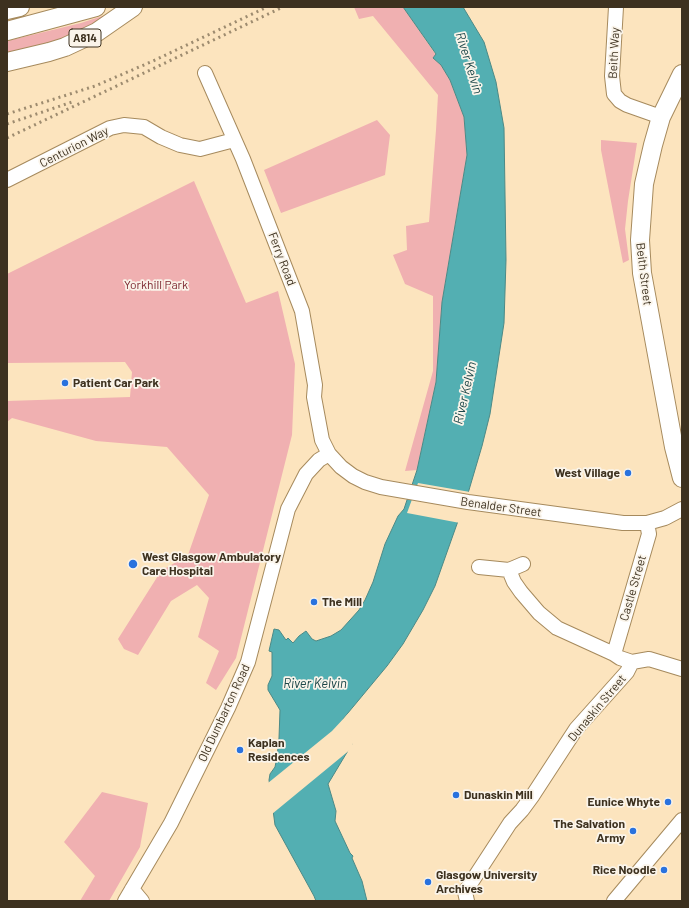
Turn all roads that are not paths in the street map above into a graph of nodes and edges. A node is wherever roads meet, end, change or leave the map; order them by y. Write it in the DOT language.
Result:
graph roads {
  1 [pos="20,7"];
  2 [pos="96,7"];
  3 [pos="133,7"];
  4 [pos="616,7"];
  5 [pos="7,10"];
  6 [pos="7,30"];
  7 [pos="7,62"];
  8 [pos="205,73"];
  9 [pos="682,74"];
  10 [pos="661,117"];
  11 [pos="234,140"];
  12 [pos="7,180"];
  13 [pos="329,454"];
  14 [pos="682,478"];
  15 [pos="682,509"];
  16 [pos="647,523"];
  17 [pos="523,564"];
  18 [pos="479,567"];
  19 [pos="509,570"];
  20 [pos="614,654"];
  21 [pos="632,662"];
  22 [pos="682,669"];
  23 [pos="682,820"];
  24 [pos="129,895"];
  25 [pos="466,896"];
  26 [pos="142,901"];
  27 [pos="614,901"];
  1 -- 5 [label="main road"];
  2 -- 6 [label="main road, A814"];
  3 -- 7 [label="main road, A814"];
  4 -- 10 [label="street, Beith Way"];
  8 -- 11 [label="street, Ferry Road"];
  9 -- 10 [label="main road, Beith Street"];
  10 -- 14 [label="main road, Beith Street"];
  11 -- 12 [label="street, Centurion Way"];
  11 -- 13 [label="street, Ferry Road"];
  13 -- 16 [label="street, Benalder Street"];
  13 -- 24 [label="street, Old Dumbarton Road"];
  15 -- 16 [label="street, Benalder Street"];
  16 -- 20 [label="street, Castle Street"];
  17 -- 19 [label="street"];
  18 -- 19 [label="street"];
  19 -- 20 [label="street"];
  20 -- 21 [label="street"];
  21 -- 22 [label="street"];
  21 -- 25 [label="street, Dunaskin Street"];
  23 -- 27 [label="street"];
  24 -- 26 [label="street"];
}
